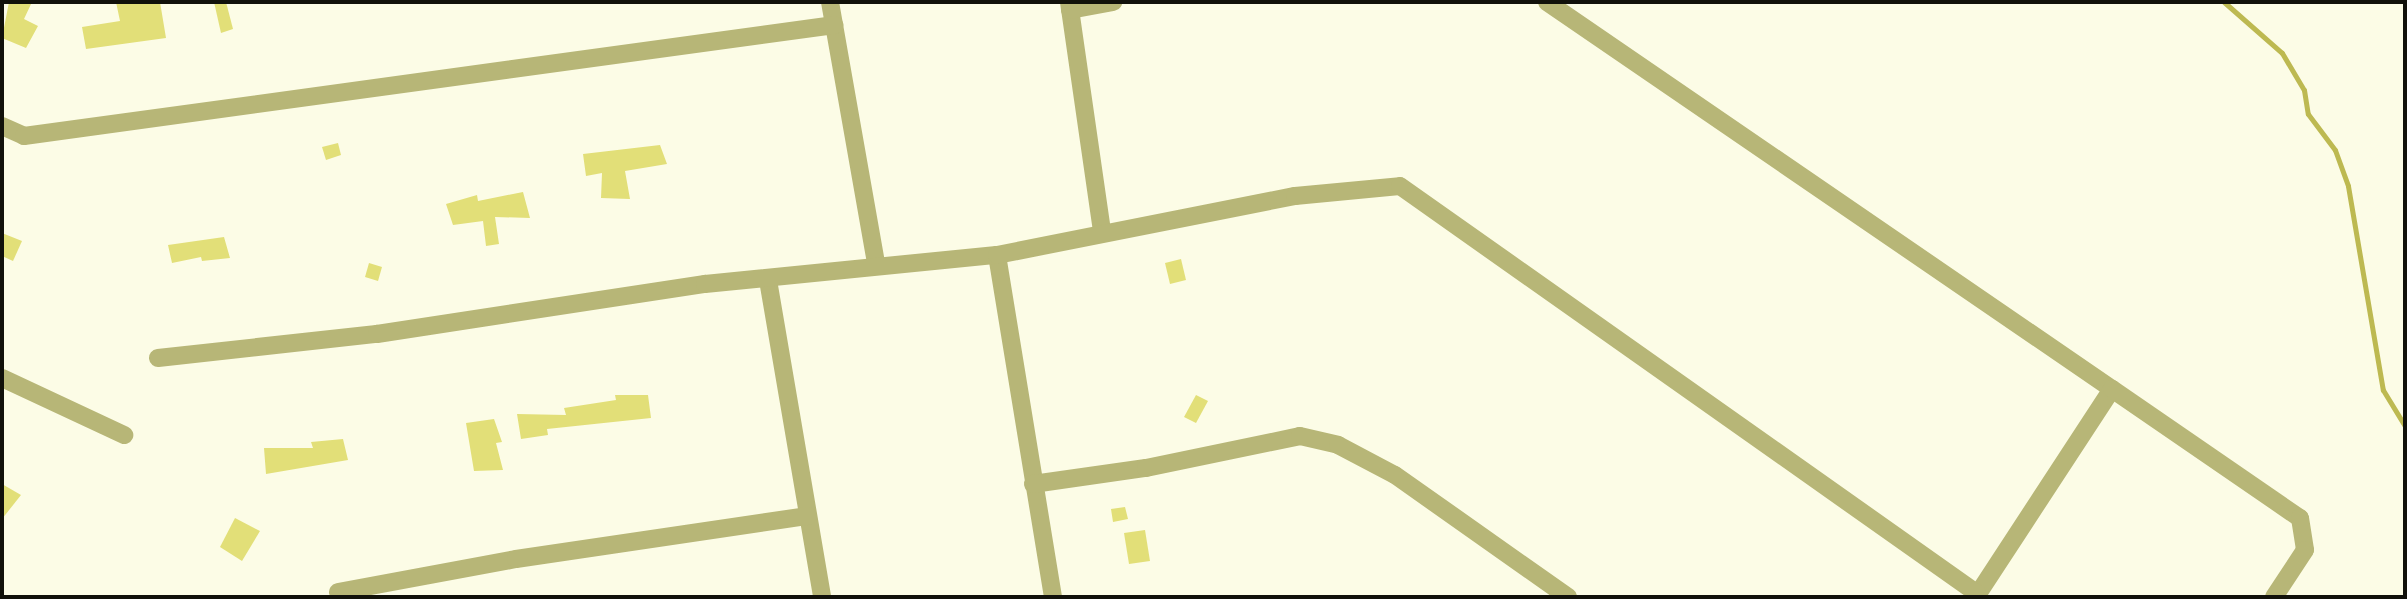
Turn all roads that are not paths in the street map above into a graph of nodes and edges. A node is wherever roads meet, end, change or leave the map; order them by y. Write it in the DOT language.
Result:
graph roads {
  1 [pos="830,2"];
  2 [pos="1113,2"];
  3 [pos="1547,2"];
  4 [pos="1070,6"];
  5 [pos="834,24"];
  6 [pos="2,126"];
  7 [pos="1102,232"];
  8 [pos="997,255"];
  9 [pos="876,263"];
  10 [pos="768,280"];
  11 [pos="158,358"];
  12 [pos="2,379"];
  13 [pos="2112,390"];
  14 [pos="124,435"];
  15 [pos="1033,484"];
  16 [pos="808,516"];
  17 [pos="338,592"];
  18 [pos="1977,596"];
  19 [pos="822,597"];
  20 [pos="1053,597"];
  21 [pos="1569,597"];
  22 [pos="2274,597"];
  1 -- 5 [label="street"];
  2 -- 4 [label="street"];
  3 -- 13 [label="street"];
  4 -- 7 [label="street"];
  5 -- 6 [label="street"];
  5 -- 9 [label="street"];
  7 -- 8 [label="street"];
  7 -- 18 [label="street"];
  8 -- 9 [label="street"];
  8 -- 15 [label="street"];
  9 -- 10 [label="street"];
  10 -- 11 [label="street"];
  10 -- 16 [label="street"];
  12 -- 14 [label="street"];
  13 -- 18 [label="street"];
  13 -- 22 [label="street"];
  15 -- 20 [label="street"];
  15 -- 21 [label="street"];
  16 -- 17 [label="street"];
  16 -- 19 [label="street"];
}
